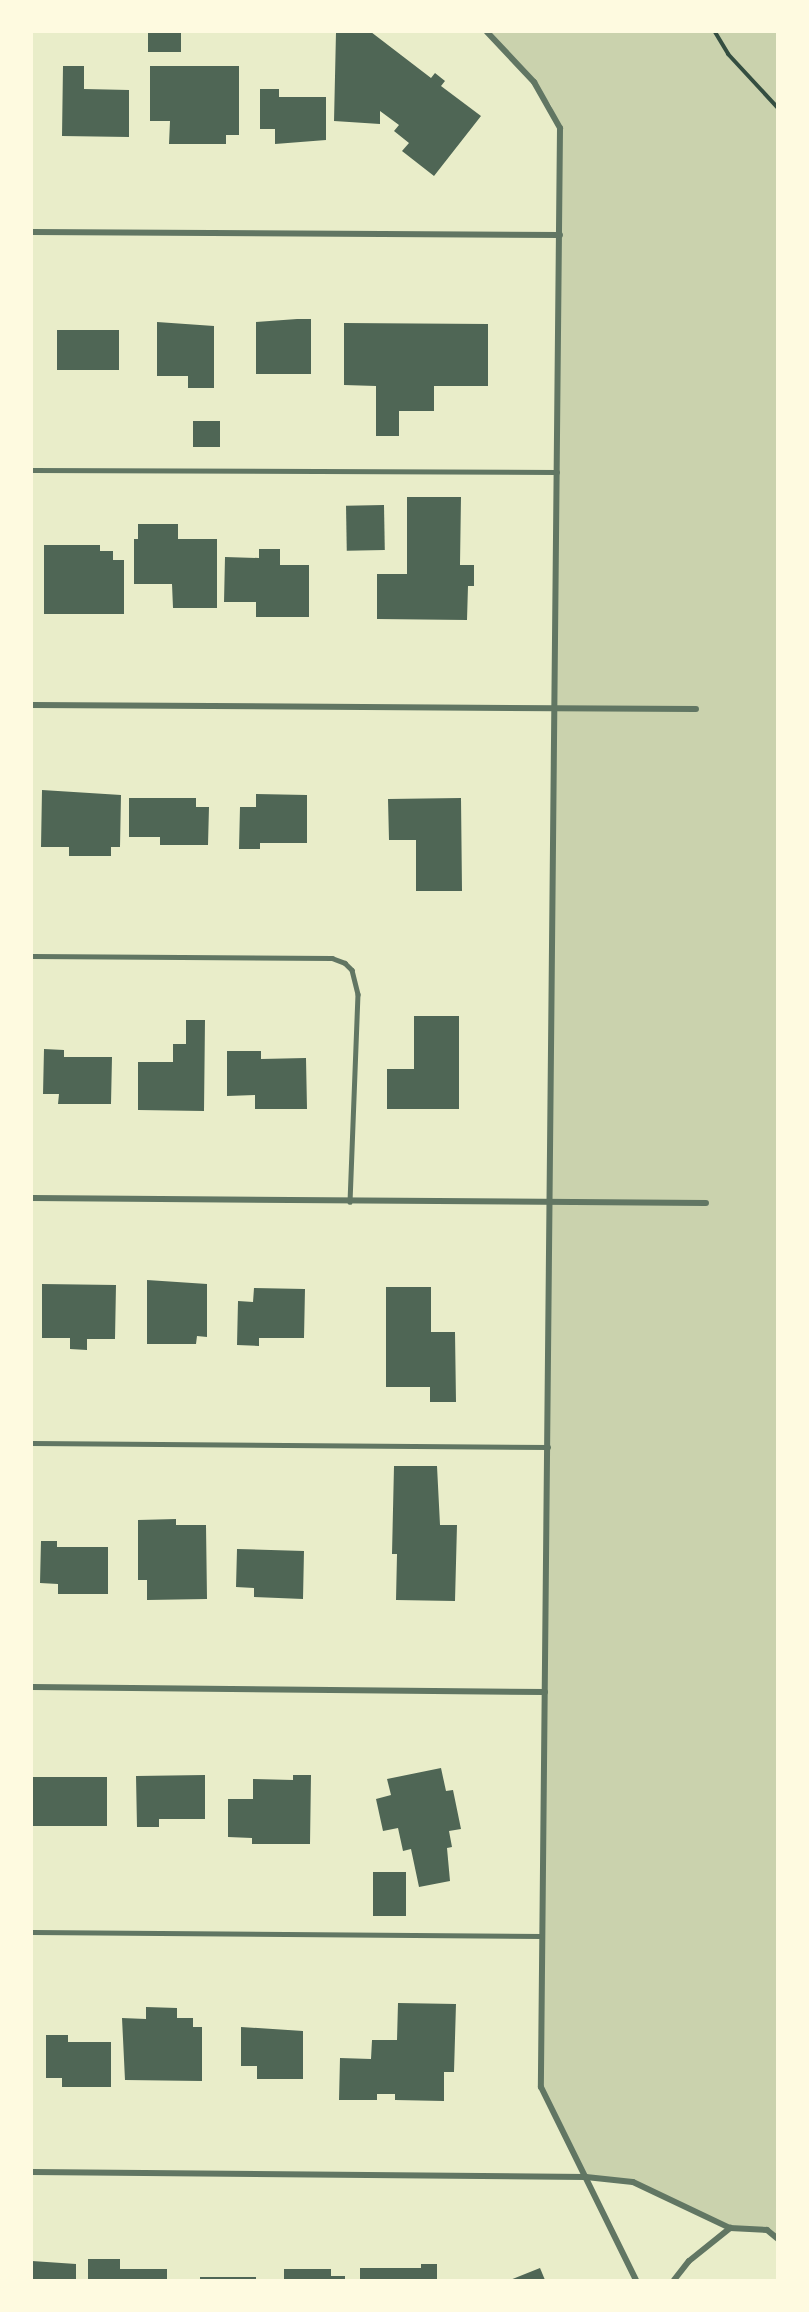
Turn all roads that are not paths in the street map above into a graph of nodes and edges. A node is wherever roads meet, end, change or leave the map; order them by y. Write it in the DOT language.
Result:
graph roads {
  1 [pos="487,32"];
  2 [pos="32,232"];
  3 [pos="560,235"];
  4 [pos="32,470"];
  5 [pos="557,472"];
  6 [pos="32,705"];
  7 [pos="696,709"];
  8 [pos="556,710"];
  9 [pos="32,956"];
  10 [pos="32,1198"];
  11 [pos="350,1202"];
  12 [pos="706,1203"];
  13 [pos="551,1204"];
  14 [pos="32,1443"];
  15 [pos="548,1447"];
  16 [pos="32,1687"];
  17 [pos="545,1692"];
  18 [pos="32,1932"];
  19 [pos="541,1936"];
  20 [pos="32,2172"];
  21 [pos="586,2177"];
  22 [pos="730,2228"];
  23 [pos="767,2230"];
  24 [pos="777,2230"];
  25 [pos="777,2239"];
  26 [pos="636,2280"];
  27 [pos="674,2280"];
  1 -- 3 [label="street"];
  2 -- 3 [label="street"];
  3 -- 5 [label="street"];
  4 -- 5 [label="lane"];
  5 -- 8 [label="street"];
  6 -- 8 [label="street"];
  7 -- 8 [label="street"];
  8 -- 13 [label="street"];
  9 -- 11 [label="lane"];
  10 -- 11 [label="street"];
  11 -- 13 [label="street"];
  12 -- 13 [label="street"];
  13 -- 15 [label="street"];
  14 -- 15 [label="lane"];
  15 -- 17 [label="street"];
  16 -- 17 [label="street"];
  17 -- 19 [label="street"];
  18 -- 19 [label="lane"];
  19 -- 21 [label="street"];
  20 -- 21 [label="street"];
  21 -- 22 [label="street"];
  21 -- 26 [label="street"];
  22 -- 23 [label="street"];
  22 -- 27 [label="street"];
  23 -- 24 [label="lane"];
  23 -- 25 [label="street"];
}
